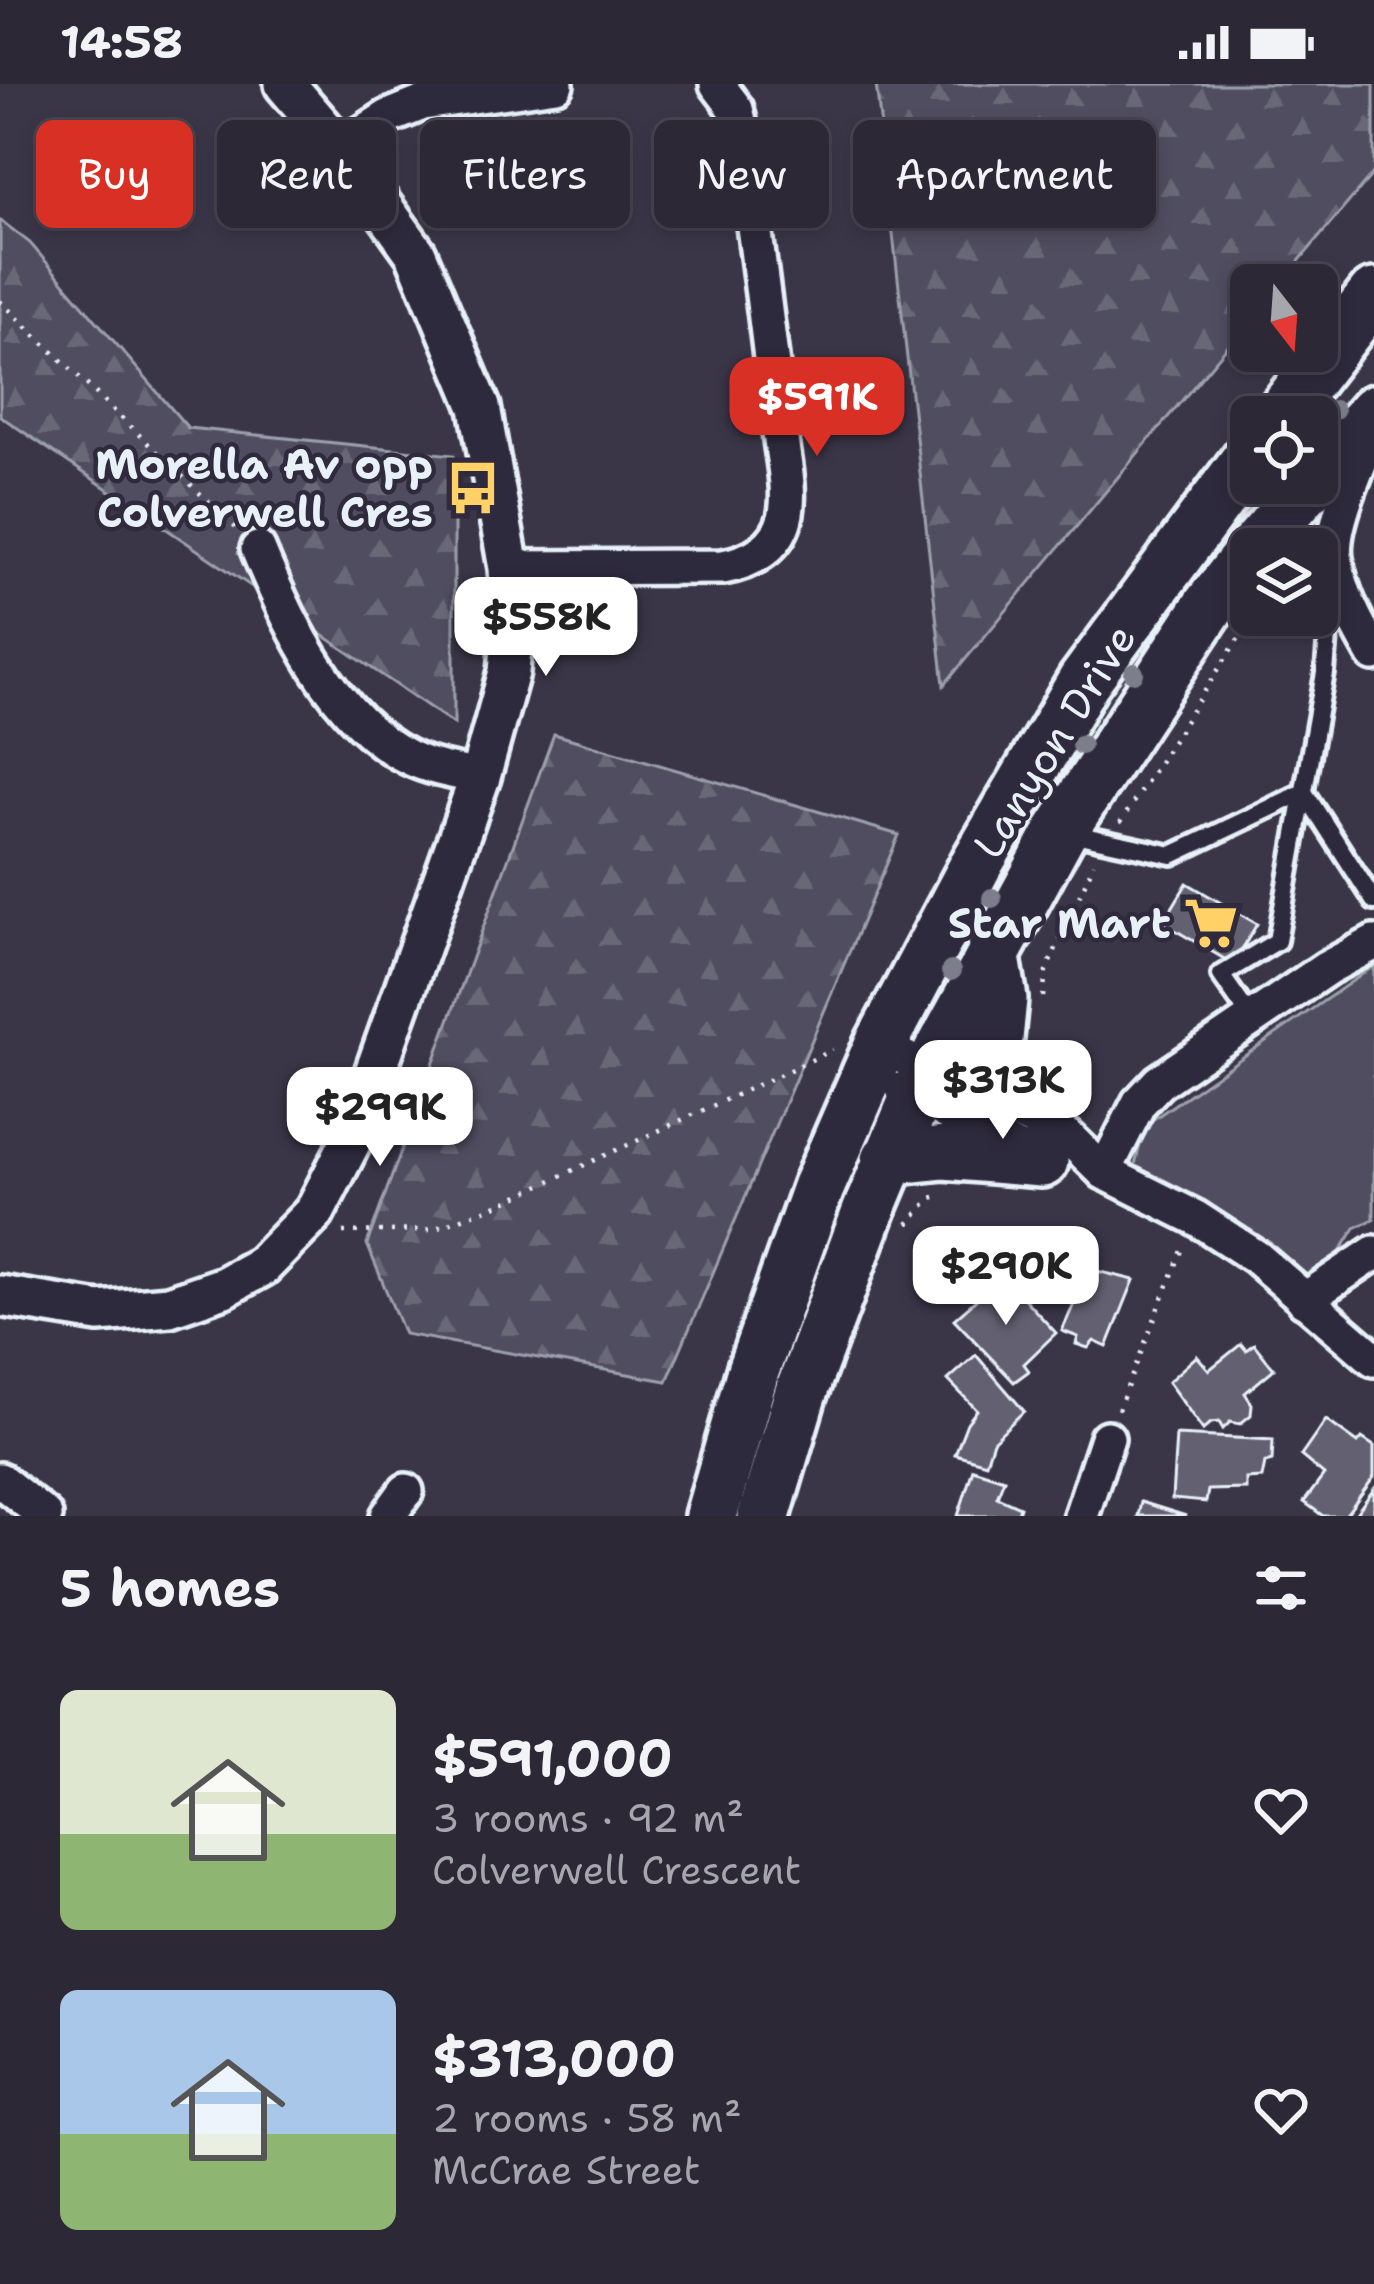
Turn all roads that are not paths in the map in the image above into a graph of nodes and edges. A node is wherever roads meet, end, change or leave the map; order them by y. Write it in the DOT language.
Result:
graph roads {
  1 [pos="285,84"];
  2 [pos="556,84"];
  3 [pos="717,84"];
  4 [pos="316,120"];
  5 [pos="383,120"];
  6 [pos="396,226"];
  7 [pos="1374,295"];
  8 [pos="1295,396"];
  9 [pos="1374,411"];
  10 [pos="1374,430"];
  11 [pos="1338,452"];
  12 [pos="1230,483"];
  13 [pos="1293,504"];
  14 [pos="1271,528"];
  15 [pos="1338,536"];
  16 [pos="258,548"];
  17 [pos="509,568"];
  18 [pos="1338,568"];
  19 [pos="1230,578"];
  20 [pos="1328,636"];
  21 [pos="1374,654"];
  22 [pos="479,777"];
  23 [pos="1304,792"];
  24 [pos="1084,837"];
  25 [pos="1374,901"];
  26 [pos="1374,943"];
  27 [pos="993,951"];
  28 [pos="1251,1018"];
  29 [pos="873,1062"];
  30 [pos="925,1082"];
  31 [pos="998,1101"];
  32 [pos="889,1159"];
  33 [pos="1042,1160"];
  34 [pos="1104,1172"];
  35 [pos="1374,1253"];
  36 [pos="1304,1300"];
  37 [pos="2,1303"];
  38 [pos="1374,1359"];
  39 [pos="1107,1438"];
  40 [pos="0,1480"];
  41 [pos="45,1516"];
  42 [pos="711,1516"];
  43 [pos="764,1516"];
  44 [pos="1081,1516"];
  1 -- 4 [label="street"];
  2 -- 5 [label="street"];
  3 -- 17 [label="street"];
  6 -- 17 [label="street"];
  7 -- 8 [label="main road"];
  9 -- 11 [label="main road"];
  10 -- 15 [label="street"];
  12 -- 29 [label="main road, Lanyon Drive"];
  13 -- 14 [label="main road, Lanyon Drive"];
  16 -- 22 [label="street"];
  17 -- 22 [label="street"];
  18 -- 21 [label="street"];
  19 -- 24 [label="main road, Lanyon Drive"];
  20 -- 23 [label="lane"];
  22 -- 37 [label="street"];
  23 -- 24 [label="lane"];
  23 -- 25 [label="lane"];
  23 -- 28 [label="lane"];
  24 -- 27 [label="main road, Lanyon Drive"];
  26 -- 28 [label="street"];
  27 -- 30 [label="main road, Lanyon Drive"];
  27 -- 31 [label="main road"];
  28 -- 34 [label="street"];
  29 -- 30 [label="street"];
  29 -- 42 [label="main road, Lanyon Drive"];
  30 -- 31 [label="street"];
  30 -- 32 [label="main road, Lanyon Drive"];
  30 -- 33 [label="street"];
  31 -- 34 [label="street"];
  32 -- 33 [label="main road"];
  32 -- 43 [label="main road, Lanyon Drive"];
  33 -- 34 [label="street"];
  34 -- 36 [label="street"];
  35 -- 36 [label="street"];
  36 -- 38 [label="street"];
  39 -- 44 [label="street"];
  40 -- 41 [label="street"];
}
